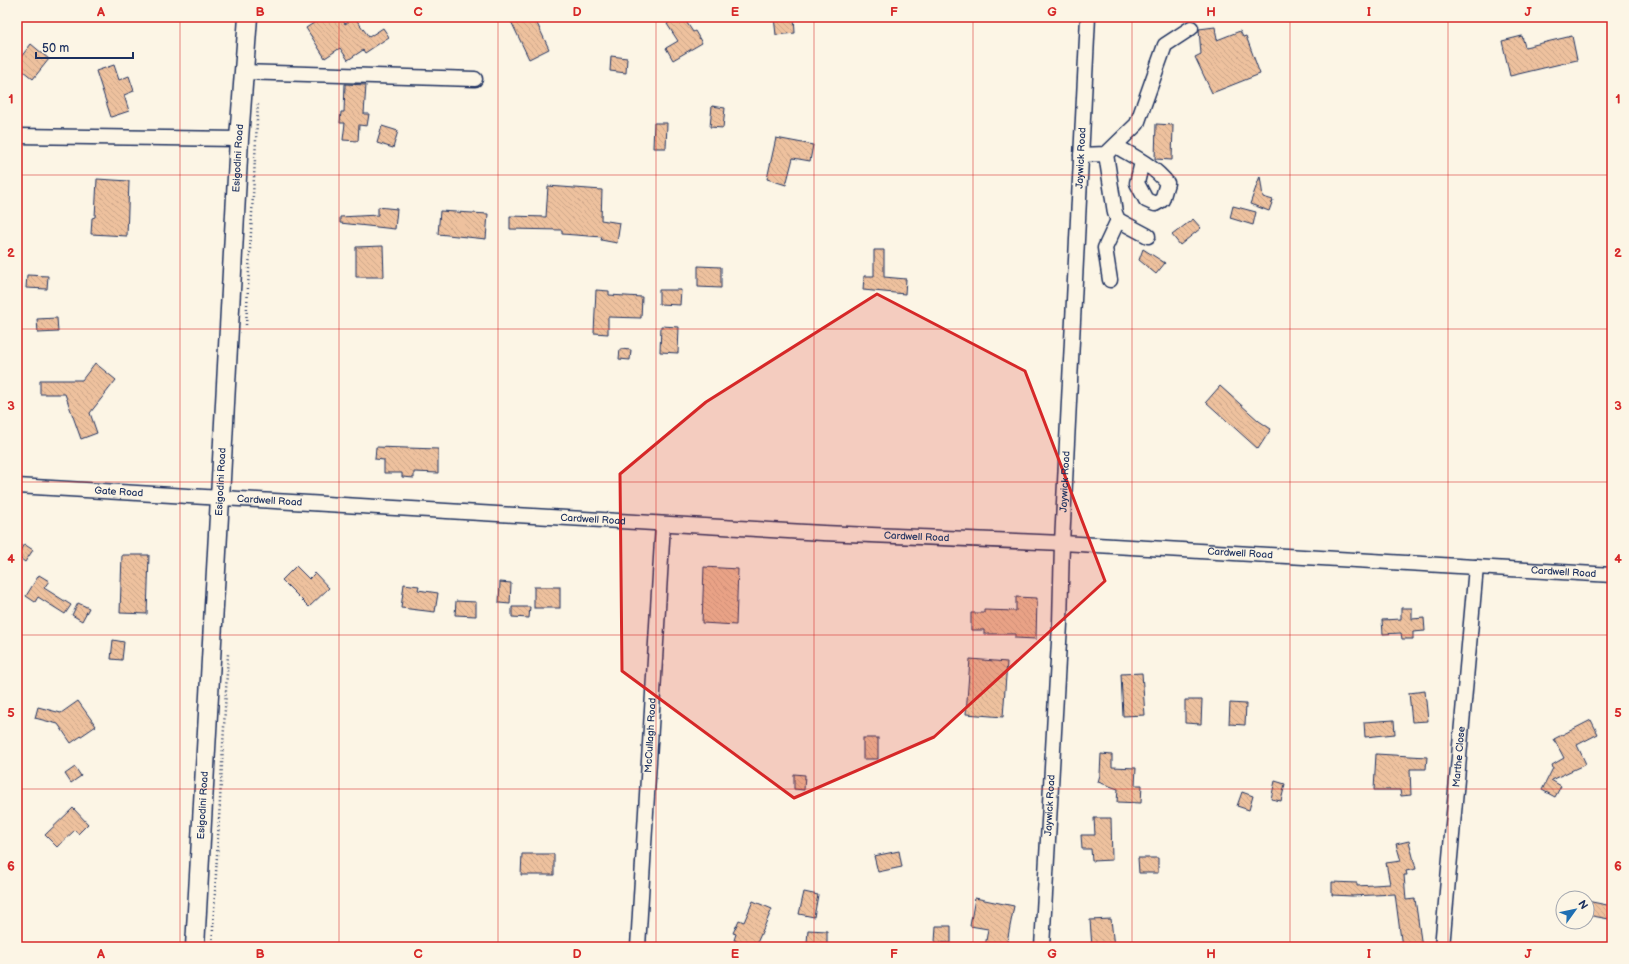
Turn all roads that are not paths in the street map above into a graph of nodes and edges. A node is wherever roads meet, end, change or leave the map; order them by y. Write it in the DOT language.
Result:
graph roads {
  1 [pos="248,17"];
  2 [pos="1088,17"];
  3 [pos="1191,28"];
  4 [pos="244,72"];
  5 [pos="475,79"];
  6 [pos="17,136"];
  7 [pos="239,139"];
  8 [pos="1111,150"];
  9 [pos="1081,155"];
  10 [pos="1142,162"];
  11 [pos="1118,220"];
  12 [pos="1148,236"];
  13 [pos="1110,280"];
  14 [pos="17,486"];
  15 [pos="220,498"];
  16 [pos="663,524"];
  17 [pos="1062,543"];
  18 [pos="1476,567"];
  19 [pos="1612,575"];
  20 [pos="195,947"];
  21 [pos="638,947"];
  22 [pos="1042,947"];
  23 [pos="1442,947"];
  1 -- 4 [label="main road, Esigodini Road"];
  2 -- 9 [label="street, Jaywick Road"];
  3 -- 8 [label="street"];
  4 -- 5 [label="street"];
  4 -- 7 [label="main road, Esigodini Road"];
  6 -- 7 [label="street"];
  7 -- 15 [label="main road, Esigodini Road"];
  8 -- 9 [label="street"];
  8 -- 10 [label="street"];
  8 -- 11 [label="street"];
  9 -- 17 [label="street, Jaywick Road"];
  11 -- 12 [label="street"];
  11 -- 13 [label="street"];
  14 -- 15 [label="street, Gate Road"];
  15 -- 16 [label="street, Cardwell Road"];
  15 -- 20 [label="main road, Esigodini Road"];
  16 -- 17 [label="street, Cardwell Road"];
  16 -- 21 [label="street, McCullagh Road"];
  17 -- 18 [label="street, Cardwell Road"];
  17 -- 22 [label="street, Jaywick Road"];
  18 -- 19 [label="street, Cardwell Road"];
  18 -- 23 [label="street, Marthe Close"];
}
